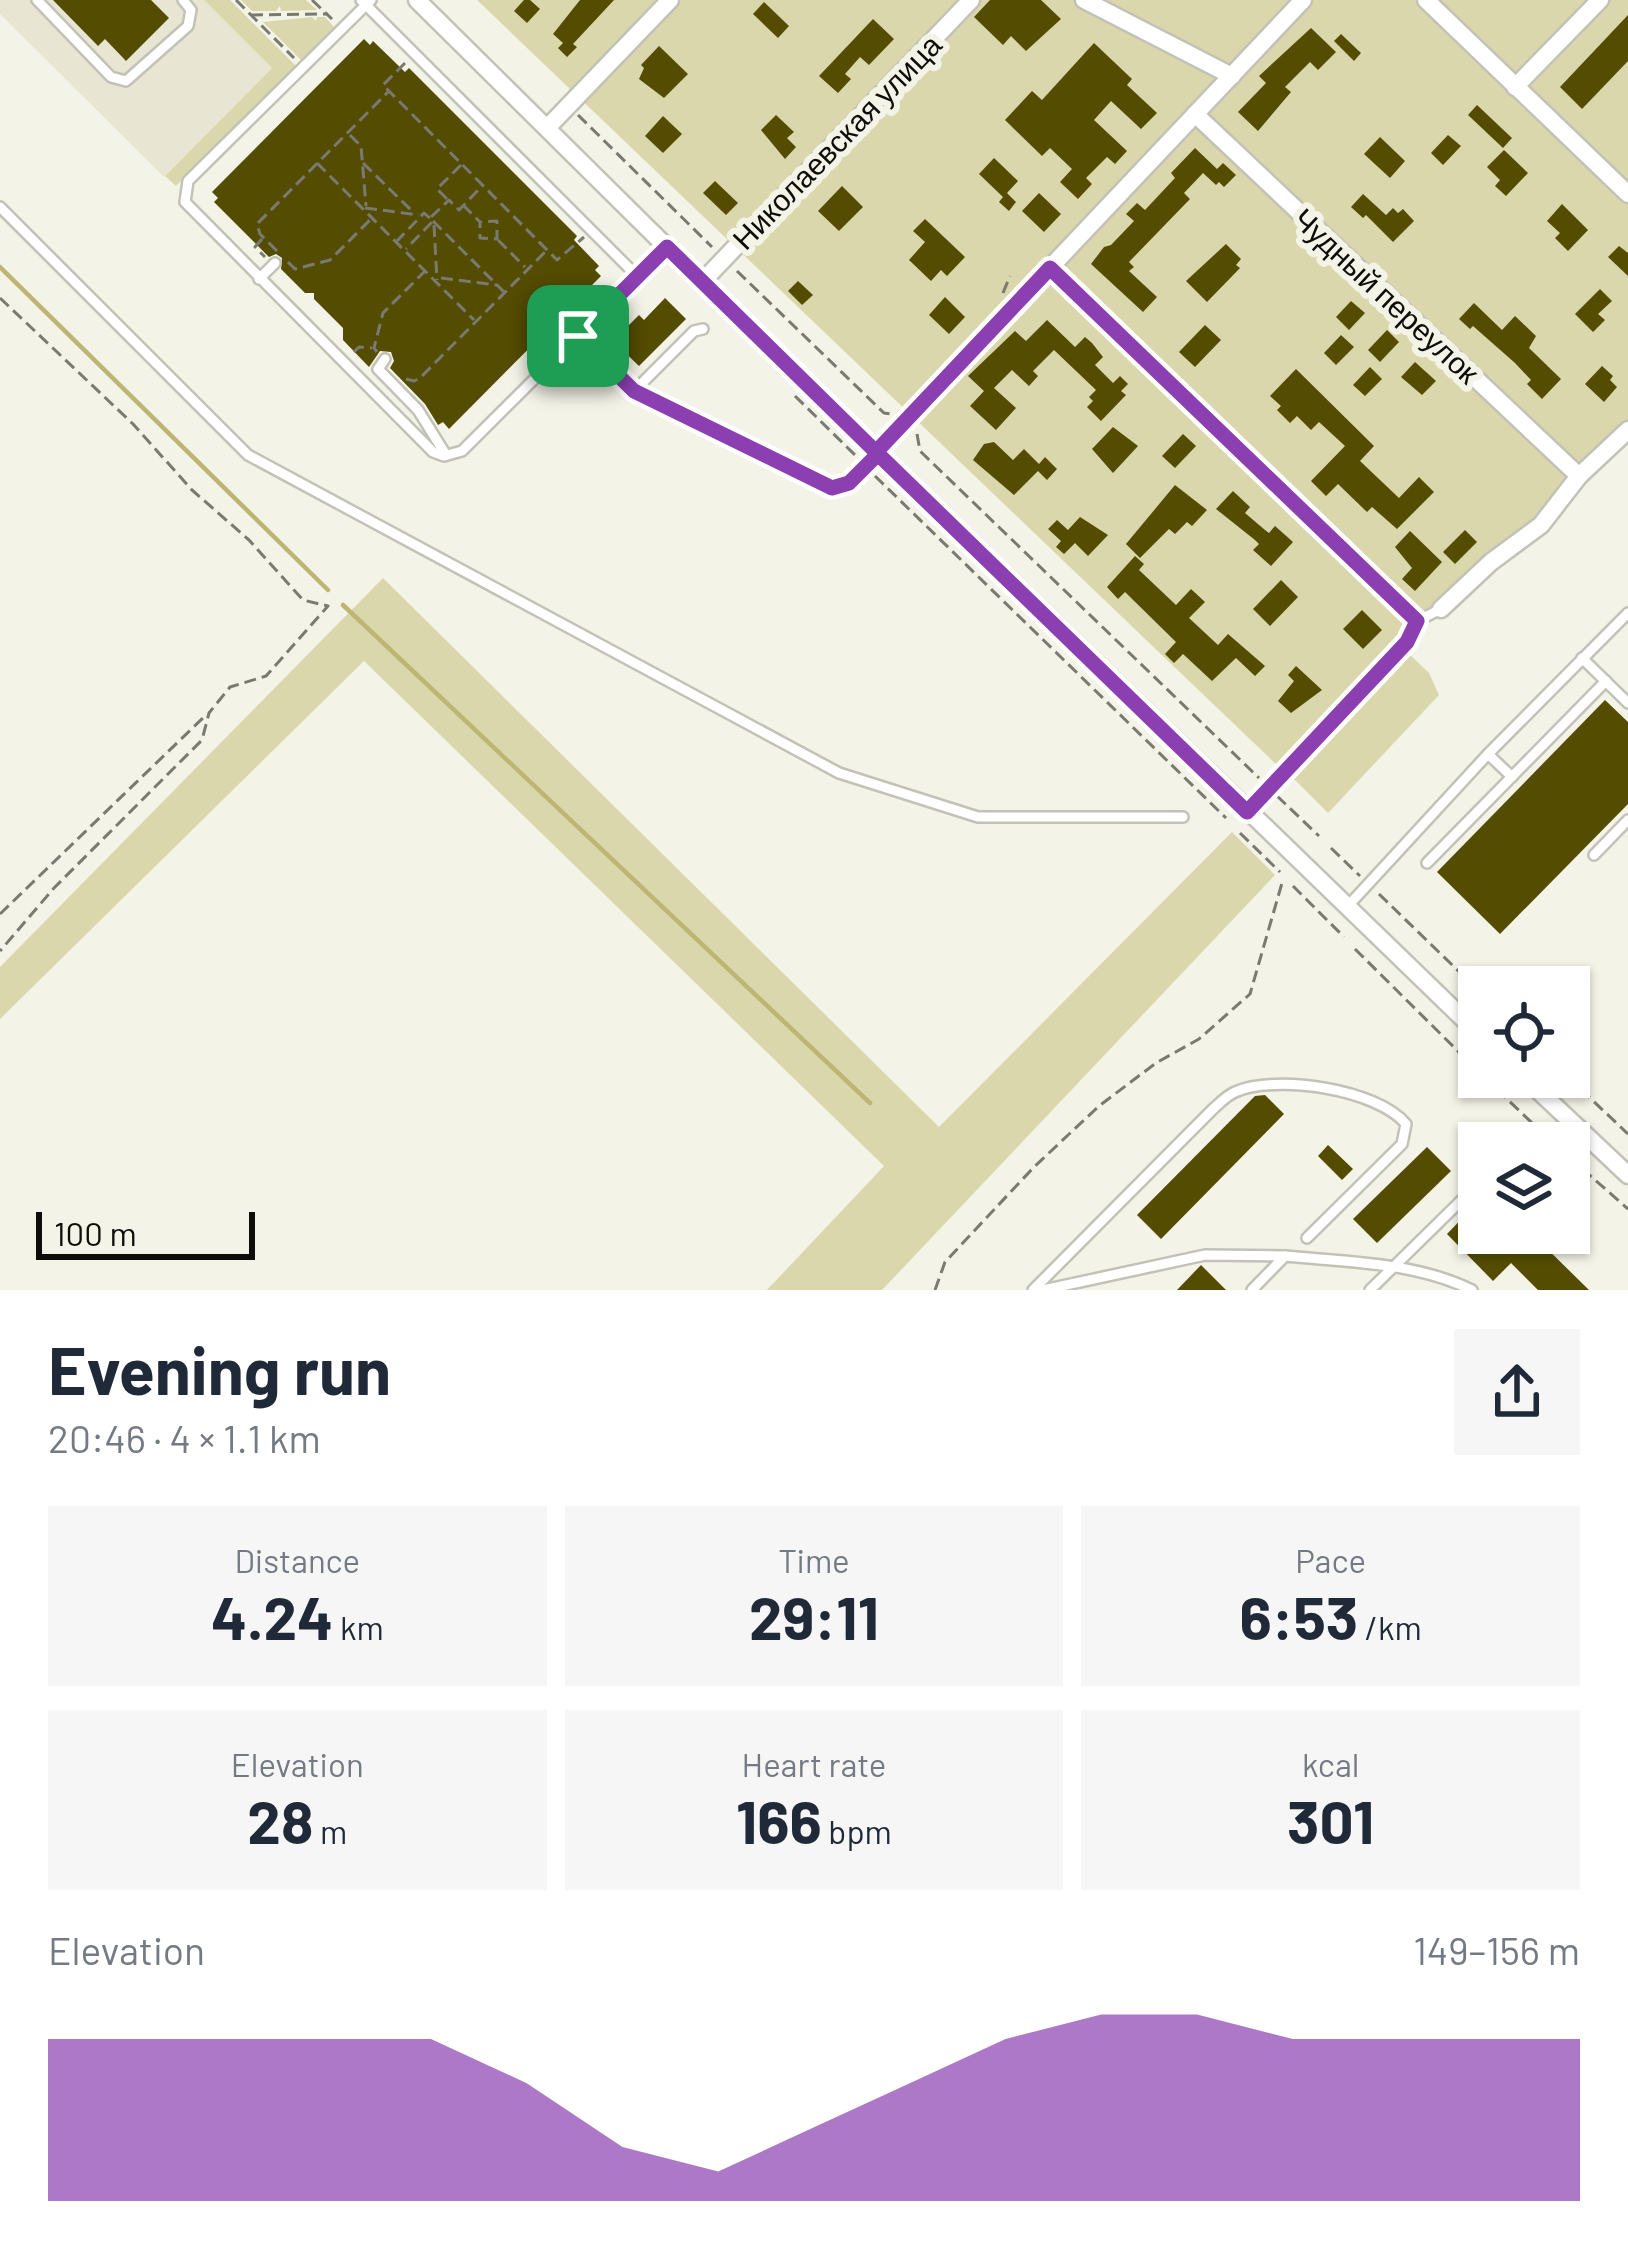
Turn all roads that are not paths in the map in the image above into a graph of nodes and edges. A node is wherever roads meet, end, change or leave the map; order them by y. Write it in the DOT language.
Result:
graph roads {
  1 [pos="37,0"];
  2 [pos="183,0"];
  3 [pos="417,0"];
  4 [pos="670,0"];
  5 [pos="970,0"];
  6 [pos="1084,0"];
  7 [pos="1303,0"];
  8 [pos="1426,0"];
  9 [pos="1600,0"];
  10 [pos="366,2"];
  11 [pos="1232,76"];
  12 [pos="1515,87"];
  13 [pos="1195,114"];
  14 [pos="547,128"];
  15 [pos="1628,194"];
  16 [pos="0,207"];
  17 [pos="667,247"];
  18 [pos="270,260"];
  19 [pos="1050,268"];
  20 [pos="638,276"];
  21 [pos="259,279"];
  22 [pos="702,282"];
  23 [pos="703,329"];
  24 [pos="578,336"];
  25 [pos="385,359"];
  26 [pos="374,372"];
  27 [pos="363,383"];
  28 [pos="634,391"];
  29 [pos="1628,430"];
  30 [pos="877,453"];
  31 [pos="446,455"];
  32 [pos="1579,476"];
  33 [pos="1441,609"];
  34 [pos="1628,613"];
  35 [pos="1417,621"];
  36 [pos="1582,658"];
  37 [pos="1606,681"];
  38 [pos="1628,703"];
  39 [pos="1488,754"];
  40 [pos="1512,777"];
  41 [pos="1247,812"];
  42 [pos="1184,817"];
  43 [pos="1628,820"];
  44 [pos="1594,855"];
  45 [pos="1427,863"];
  46 [pos="1347,907"];
  47 [pos="1458,1014"];
  48 [pos="1547,1098"];
  49 [pos="1628,1174"];
  50 [pos="1458,1204"];
  51 [pos="1307,1238"];
  52 [pos="1285,1256"];
  53 [pos="1393,1267"];
  54 [pos="1033,1290"];
  55 [pos="1043,1290"];
  56 [pos="1252,1290"];
  57 [pos="1370,1290"];
  58 [pos="1472,1290"];
  1 -- 2 [label="lane"];
  3 -- 14 [label="street"];
  4 -- 14 [label="street"];
  5 -- 22 [label="street, Николаевская улица"];
  6 -- 11 [label="street"];
  7 -- 11 [label="street"];
  8 -- 12 [label="street"];
  9 -- 12 [label="street"];
  10 -- 20 [label="lane"];
  10 -- 21 [label="lane"];
  11 -- 13 [label="street"];
  12 -- 15 [label="street"];
  13 -- 19 [label="street"];
  13 -- 32 [label="street, Чудный переулок"];
  14 -- 17 [label="street"];
  16 -- 42 [label="lane"];
  17 -- 20 [label="lane"];
  17 -- 22 [label="street"];
  18 -- 21 [label="lane"];
  19 -- 30 [label="street"];
  19 -- 35 [label="street"];
  20 -- 24 [label="lane"];
  21 -- 27 [label="lane"];
  22 -- 30 [label="street"];
  23 -- 28 [label="lane"];
  24 -- 28 [label="lane"];
  24 -- 31 [label="lane"];
  25 -- 31 [label="lane"];
  26 -- 27 [label="lane"];
  27 -- 31 [label="lane"];
  28 -- 30 [label="lane"];
  29 -- 32 [label="street"];
  30 -- 41 [label="street"];
  32 -- 33 [label="street"];
  33 -- 35 [label="lane"];
  34 -- 36 [label="lane"];
  35 -- 41 [label="lane"];
  36 -- 37 [label="lane"];
  36 -- 39 [label="lane"];
  37 -- 38 [label="lane"];
  37 -- 40 [label="lane"];
  39 -- 40 [label="lane"];
  39 -- 46 [label="lane"];
  40 -- 45 [label="lane"];
  41 -- 46 [label="street"];
  43 -- 44 [label="lane"];
  46 -- 47 [label="street"];
  48 -- 49 [label="street"];
  50 -- 53 [label="lane"];
  51 -- 54 [label="lane"];
  52 -- 53 [label="lane"];
  52 -- 55 [label="lane"];
  52 -- 56 [label="lane"];
  53 -- 57 [label="lane"];
  53 -- 58 [label="lane"];
}
